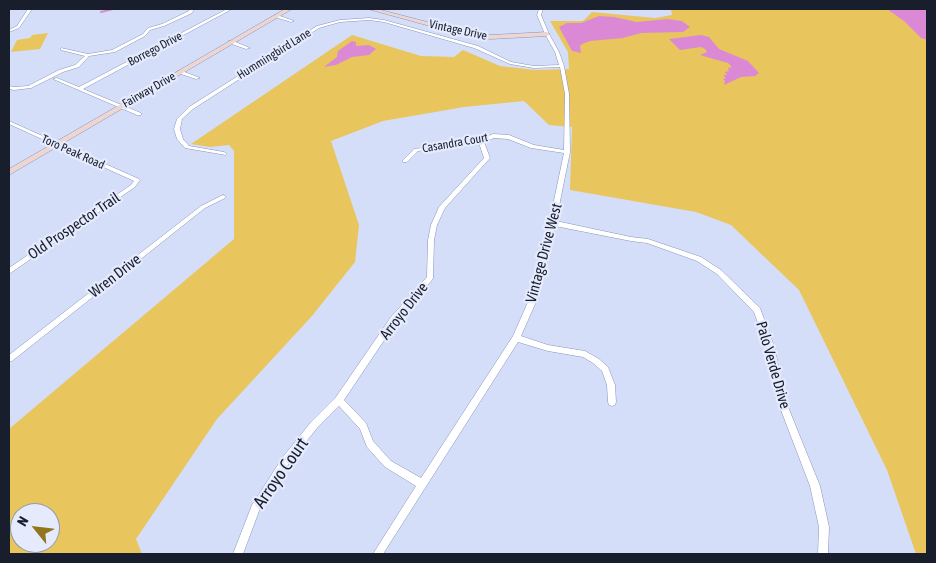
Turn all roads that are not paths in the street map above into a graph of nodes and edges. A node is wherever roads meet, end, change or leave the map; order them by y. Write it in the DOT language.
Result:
graph roads {
  1 [pos="30,9"];
  2 [pos="192,9"];
  3 [pos="230,9"];
  4 [pos="289,9"];
  5 [pos="371,9"];
  6 [pos="388,9"];
  7 [pos="541,9"];
  8 [pos="276,16"];
  9 [pos="292,21"];
  10 [pos="9,31"];
  11 [pos="546,32"];
  12 [pos="231,42"];
  13 [pos="248,48"];
  14 [pos="63,49"];
  15 [pos="88,55"];
  16 [pos="562,66"];
  17 [pos="180,72"];
  18 [pos="55,78"];
  19 [pos="198,78"];
  20 [pos="9,87"];
  21 [pos="80,88"];
  22 [pos="120,106"];
  23 [pos="139,114"];
  24 [pos="9,122"];
  25 [pos="481,141"];
  26 [pos="55,144"];
  27 [pos="567,152"];
  28 [pos="224,154"];
  29 [pos="405,161"];
  30 [pos="9,172"];
  31 [pos="138,180"];
  32 [pos="223,197"];
  33 [pos="553,223"];
  34 [pos="9,271"];
  35 [pos="516,338"];
  36 [pos="9,359"];
  37 [pos="339,400"];
  38 [pos="612,402"];
  39 [pos="422,484"];
  40 [pos="238,554"];
  41 [pos="378,554"];
  42 [pos="823,554"];
  1 -- 10 [label="street"];
  2 -- 15 [label="street"];
  3 -- 21 [label="street, Borrego Drive"];
  4 -- 8 [label="street, Fairway Drive"];
  5 -- 11 [label="street, Vintage Drive"];
  6 -- 11 [label="street, Vintage Drive"];
  7 -- 11 [label="street, Vintage Drive West"];
  8 -- 9 [label="street"];
  8 -- 12 [label="street, Fairway Drive"];
  11 -- 16 [label="street, Vintage Drive West"];
  12 -- 13 [label="street"];
  12 -- 17 [label="street, Fairway Drive"];
  14 -- 15 [label="street"];
  15 -- 20 [label="street"];
  16 -- 27 [label="street, Vintage Drive West"];
  16 -- 28 [label="street, Hummingbird Lane"];
  17 -- 19 [label="street"];
  17 -- 22 [label="street, Fairway Drive"];
  18 -- 21 [label="street"];
  21 -- 22 [label="street"];
  22 -- 23 [label="street"];
  22 -- 26 [label="street, Fairway Drive"];
  24 -- 26 [label="street, Toro Peak Road"];
  25 -- 27 [label="street, Casandra Court"];
  25 -- 29 [label="street, Casandra Court"];
  25 -- 37 [label="street, Arroyo Drive"];
  26 -- 30 [label="street, Fairway Drive"];
  26 -- 31 [label="street, Toro Peak Road"];
  27 -- 33 [label="street, Vintage Drive West"];
  31 -- 34 [label="street, Old Prospector Trail"];
  32 -- 36 [label="street, Wren Drive"];
  33 -- 35 [label="street, Vintage Drive West"];
  33 -- 42 [label="street, Palo Verde Drive"];
  35 -- 38 [label="street"];
  35 -- 39 [label="street, Vintage Drive West"];
  37 -- 39 [label="street"];
  37 -- 40 [label="street, Arroyo Court"];
  39 -- 41 [label="street, Vintage Drive West"];
}
